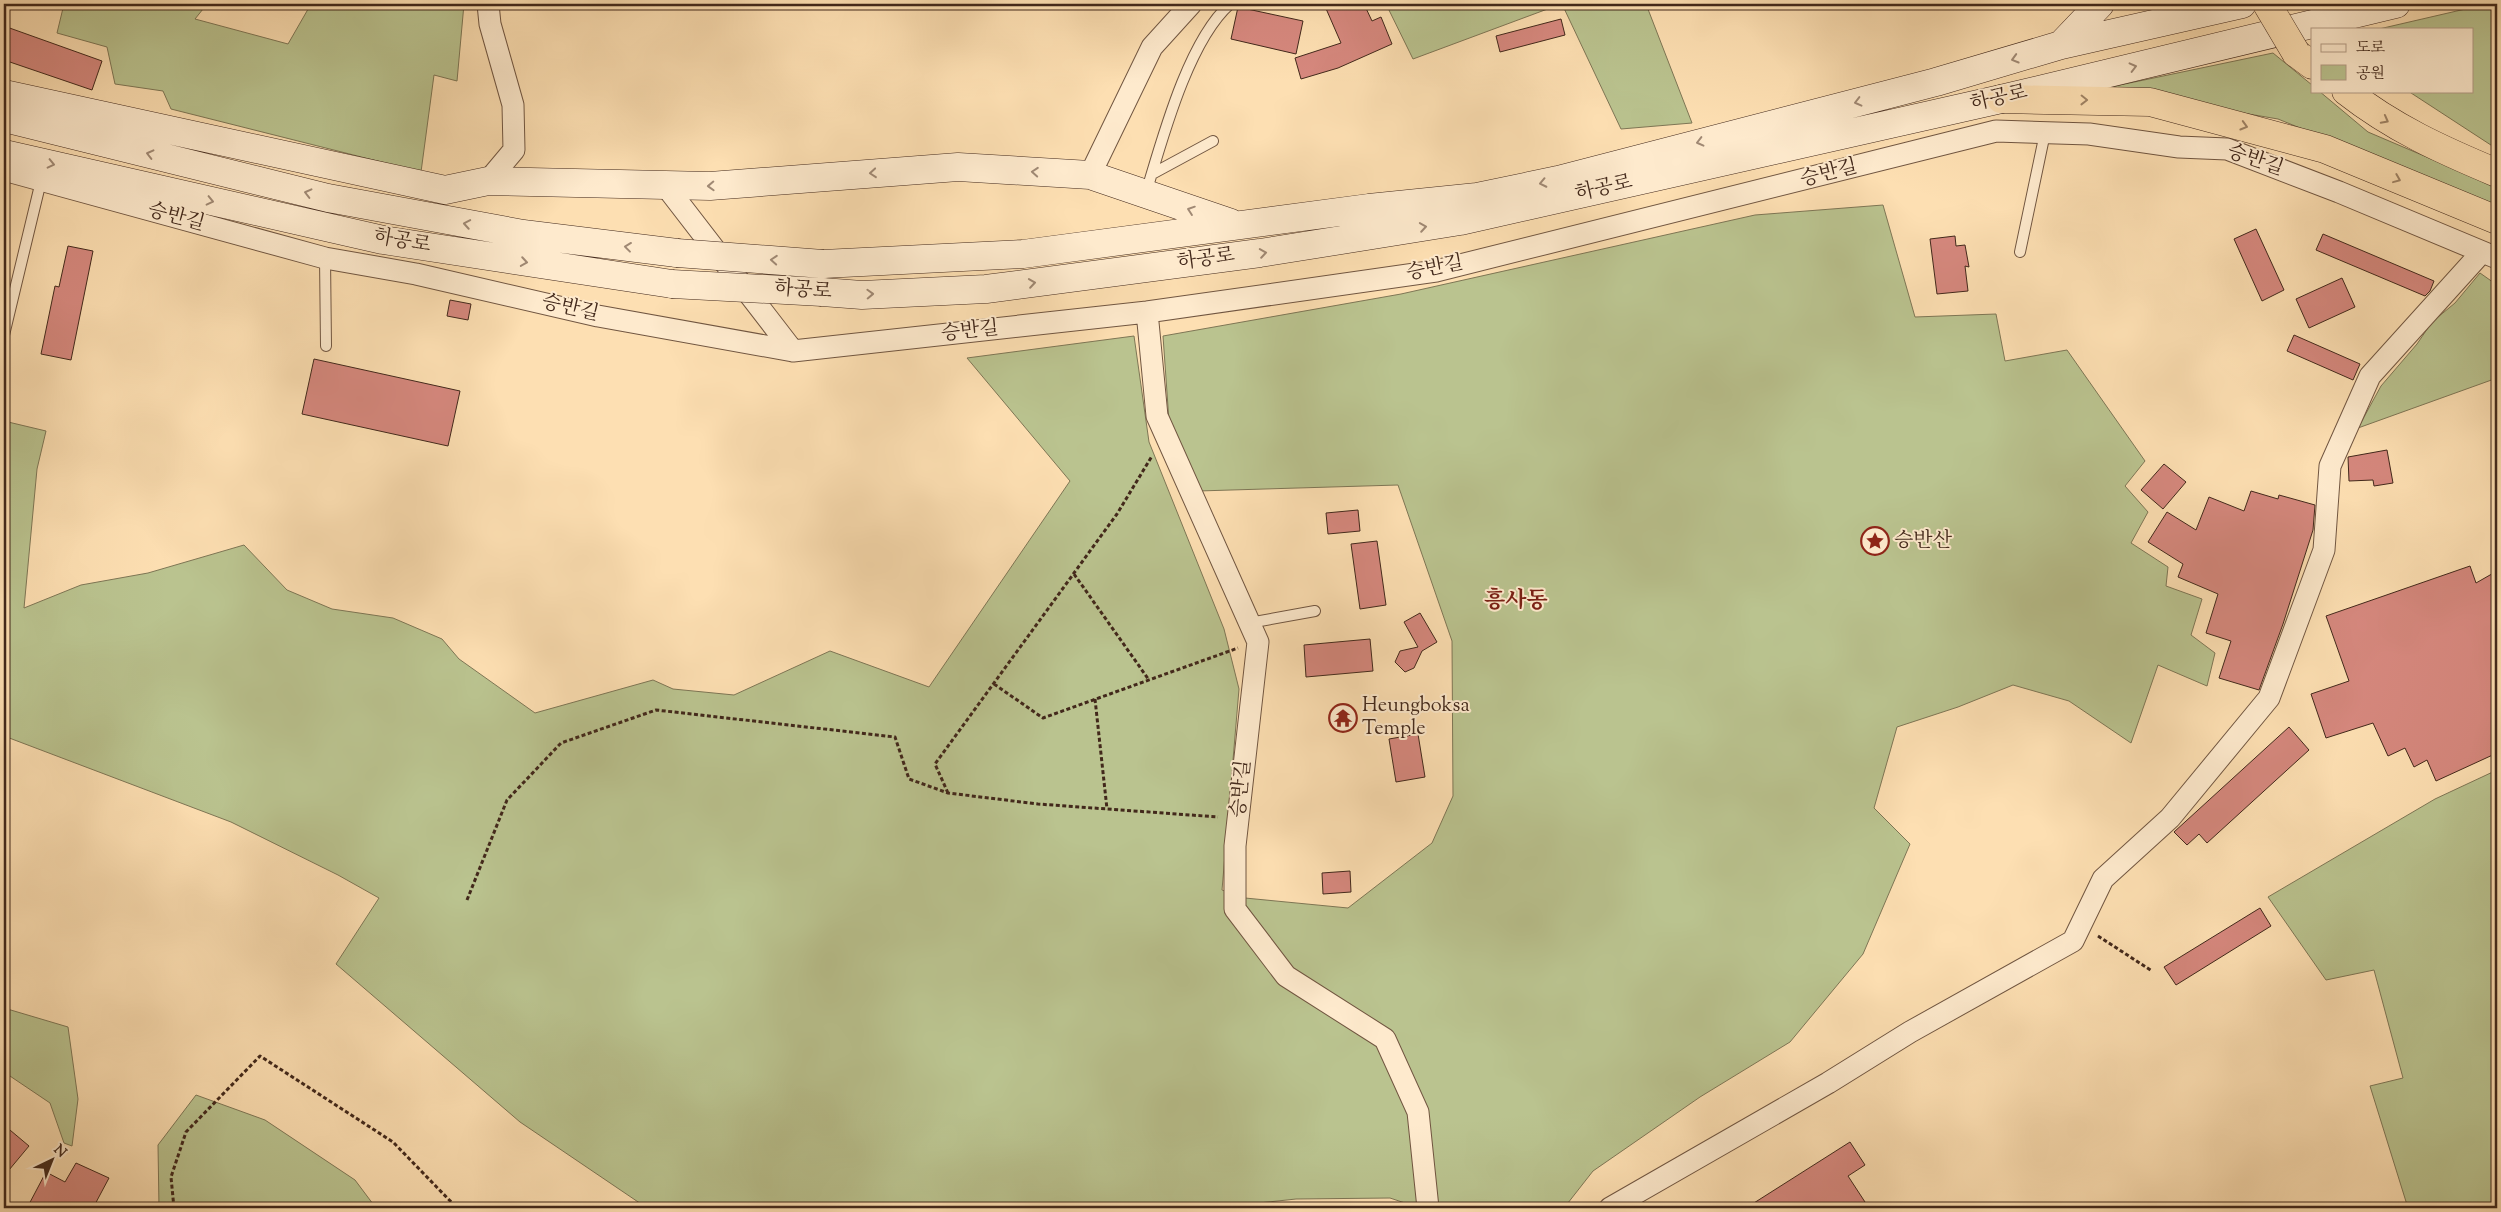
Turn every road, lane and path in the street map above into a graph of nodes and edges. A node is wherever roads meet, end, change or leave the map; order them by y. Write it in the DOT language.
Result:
graph roads {
  1 [pos="488,4"];
  2 [pos="1191,4"];
  3 [pos="1230,4"];
  4 [pos="2100,4"];
  5 [pos="2242,4"];
  6 [pos="2267,4"];
  7 [pos="2396,4"];
  8 [pos="2062,45"];
  9 [pos="2304,59"];
  10 [pos="2347,92"];
  11 [pos="4,94"];
  12 [pos="2001,99"];
  13 [pos="4,118"];
  14 [pos="2045,133"];
  15 [pos="1213,141"];
  16 [pos="4,154"];
  17 [pos="4,170"];
  18 [pos="2497,173"];
  19 [pos="1090,175"];
  20 [pos="41,181"];
  21 [pos="488,181"];
  22 [pos="1149,184"];
  23 [pos="665,185"];
  24 [pos="2497,220"];
  25 [pos="1238,226"];
  26 [pos="2020,252"];
  27 [pos="2490,255"];
  28 [pos="325,258"];
  29 [pos="1147,312"];
  30 [pos="4,335"];
  31 [pos="326,346"];
  32 [pos="793,351"];
  33 [pos="1165,435"];
  34 [pos="1074,574"];
  35 [pos="1315,611"];
  36 [pos="1254,632"];
  37 [pos="1150,680"];
  38 [pos="994,684"];
  39 [pos="1095,699"];
  40 [pos="948,793"];
  41 [pos="1107,809"];
  42 [pos="1238,819"];
  43 [pos="467,900"];
  44 [pos="2081,925"];
  45 [pos="2152,971"];
  46 [pos="174,1208"];
  47 [pos="457,1208"];
  48 [pos="1428,1208"];
  49 [pos="1610,1208"];
  1 -- 21 [label="street"];
  2 -- 19 [label="street"];
  3 -- 22 [label="lane"];
  4 -- 8 [label="street"];
  5 -- 8 [label="street, 하공로"];
  6 -- 9 [label="highway, bridge"];
  12 -- 7 [label="street, 하공로, one-way"];
  8 -- 25 [label="street, 하공로, one-way"];
  10 -- 18 [label="highway, one-way"];
  11 -- 21 [label="street"];
  16 -- 12 [label="street, 하공로, one-way, bridge"];
  12 -- 24 [label="highway, one-way"];
  25 -- 13 [label="street, 하공로, one-way, bridge"];
  14 -- 26 [label="lane"];
  14 -- 27 [label="street, 승반길"];
  14 -- 29 [label="street, 승반길"];
  15 -- 22 [label="lane"];
  17 -- 20 [label="street, 승반길"];
  19 -- 22 [label="street"];
  19 -- 23 [label="street, one-way"];
  20 -- 28 [label="street, 승반길"];
  20 -- 30 [label="lane"];
  21 -- 23 [label="street"];
  25 -- 22 [label="street, one-way"];
  23 -- 32 [label="street"];
  27 -- 44 [label="street"];
  28 -- 31 [label="lane"];
  28 -- 32 [label="street, 승반길"];
  29 -- 32 [label="street, 승반길"];
  29 -- 33 [label="street"];
  33 -- 34 [label="path"];
  33 -- 36 [label="street"];
  34 -- 37 [label="path"];
  34 -- 38 [label="path"];
  35 -- 36 [label="lane"];
  36 -- 37 [label="path"];
  36 -- 42 [label="street, 승반길"];
  37 -- 39 [label="path"];
  38 -- 39 [label="path"];
  38 -- 40 [label="path"];
  39 -- 41 [label="path"];
  40 -- 41 [label="path"];
  40 -- 43 [label="path"];
  41 -- 42 [label="path"];
  42 -- 48 [label="street, 승반길"];
  44 -- 45 [label="path"];
  44 -- 49 [label="street"];
  46 -- 47 [label="path"];
}
